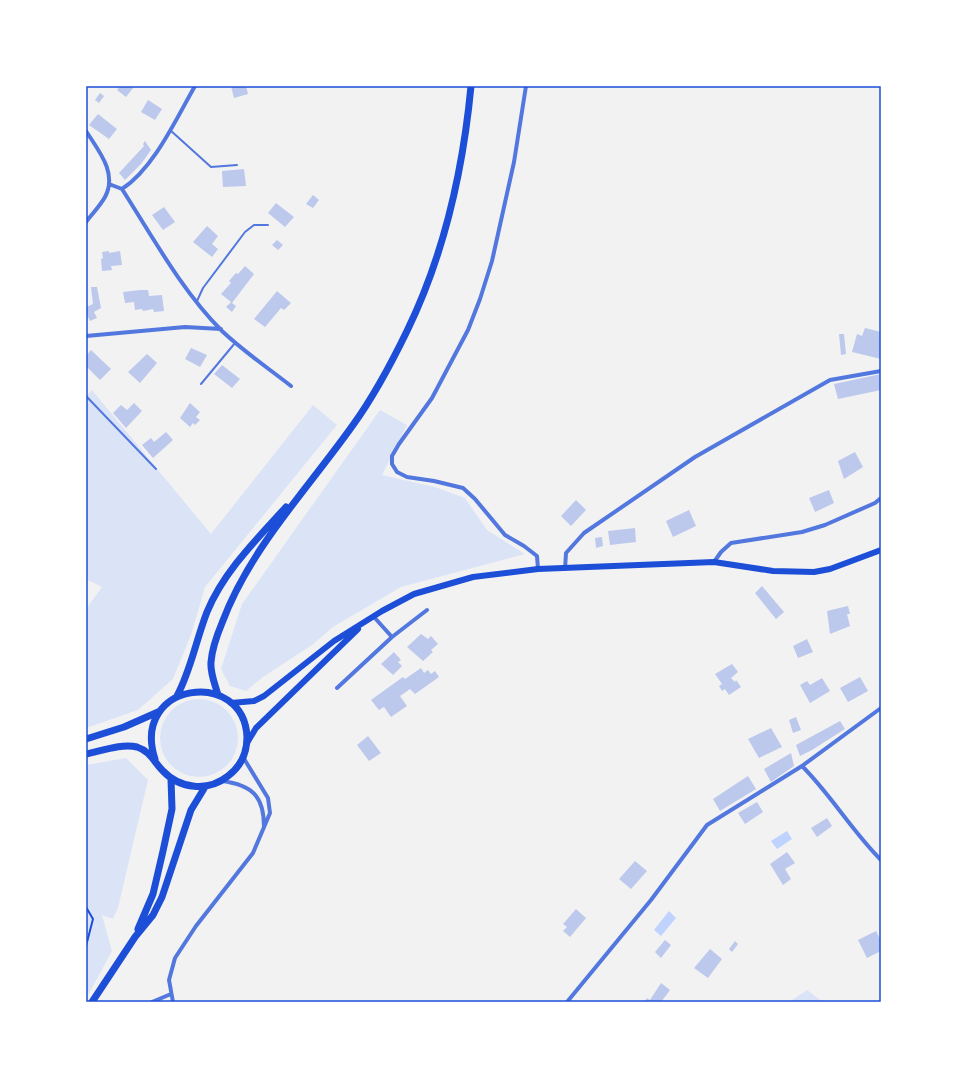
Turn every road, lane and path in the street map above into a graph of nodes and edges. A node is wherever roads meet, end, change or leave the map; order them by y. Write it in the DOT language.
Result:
graph roads {
  1 [pos="195,86"];
  2 [pos="471,86"];
  3 [pos="526,86"];
  4 [pos="169,130"];
  5 [pos="86,131"];
  6 [pos="237,165"];
  7 [pos="109,184"];
  8 [pos="122,189"];
  9 [pos="86,222"];
  10 [pos="268,226"];
  11 [pos="197,301"];
  12 [pos="221,329"];
  13 [pos="86,336"];
  14 [pos="235,343"];
  15 [pos="881,371"];
  16 [pos="201,384"];
  17 [pos="291,386"];
  18 [pos="86,396"];
  19 [pos="156,469"];
  20 [pos="311,480"];
  21 [pos="881,498"];
  22 [pos="881,550"];
  23 [pos="714,562"];
  24 [pos="538,569"];
  25 [pos="565,569"];
  26 [pos="427,610"];
  27 [pos="374,616"];
  28 [pos="365,623"];
  29 [pos="392,637"];
  30 [pos="337,688"];
  31 [pos="218,695"];
  32 [pos="177,696"];
  33 [pos="231,703"];
  34 [pos="881,708"];
  35 [pos="158,712"];
  36 [pos="86,739"];
  37 [pos="247,743"];
  38 [pos="86,754"];
  39 [pos="243,758"];
  40 [pos="155,759"];
  41 [pos="802,766"];
  42 [pos="171,778"];
  43 [pos="222,781"];
  44 [pos="205,787"];
  45 [pos="264,830"];
  46 [pos="881,860"];
  47 [pos="86,907"];
  48 [pos="135,937"];
  49 [pos="86,946"];
  50 [pos="171,994"];
  51 [pos="92,1002"];
  52 [pos="152,1002"];
  53 [pos="173,1002"];
  54 [pos="567,1002"];
  1 -- 4 [label="street"];
  2 -- 20 [label="main road"];
  3 -- 24 [label="street"];
  4 -- 6 [label="lane"];
  4 -- 8 [label="street"];
  5 -- 7 [label="street"];
  7 -- 8 [label="street"];
  7 -- 9 [label="street"];
  8 -- 11 [label="street"];
  10 -- 11 [label="lane"];
  11 -- 12 [label="street"];
  12 -- 13 [label="street"];
  12 -- 14 [label="street"];
  14 -- 16 [label="lane"];
  14 -- 17 [label="street"];
  15 -- 25 [label="street"];
  18 -- 19 [label="lane"];
  20 -- 31 [label="main road"];
  20 -- 32 [label="main road"];
  21 -- 23 [label="street"];
  22 -- 23 [label="main road"];
  23 -- 25 [label="main road"];
  24 -- 25 [label="main road"];
  24 -- 27 [label="main road"];
  26 -- 29 [label="street"];
  27 -- 28 [label="main road"];
  27 -- 29 [label="street"];
  28 -- 33 [label="main road"];
  28 -- 37 [label="main road"];
  29 -- 30 [label="street"];
  31 -- 32 [label="main road"];
  31 -- 33 [label="main road"];
  32 -- 35 [label="main road"];
  33 -- 37 [label="main road"];
  34 -- 41 [label="street"];
  35 -- 36 [label="main road"];
  35 -- 40 [label="main road"];
  37 -- 39 [label="main road"];
  38 -- 40 [label="main road"];
  39 -- 43 [label="main road"];
  39 -- 45 [label="street"];
  40 -- 42 [label="main road"];
  41 -- 46 [label="street"];
  41 -- 54 [label="street"];
  42 -- 44 [label="main road"];
  42 -- 48 [label="main road"];
  43 -- 44 [label="main road"];
  43 -- 45 [label="street"];
  44 -- 48 [label="main road"];
  45 -- 50 [label="street"];
  47 -- 49 [label="path"];
  48 -- 51 [label="main road"];
  50 -- 52 [label="street"];
  50 -- 53 [label="street"];
}
